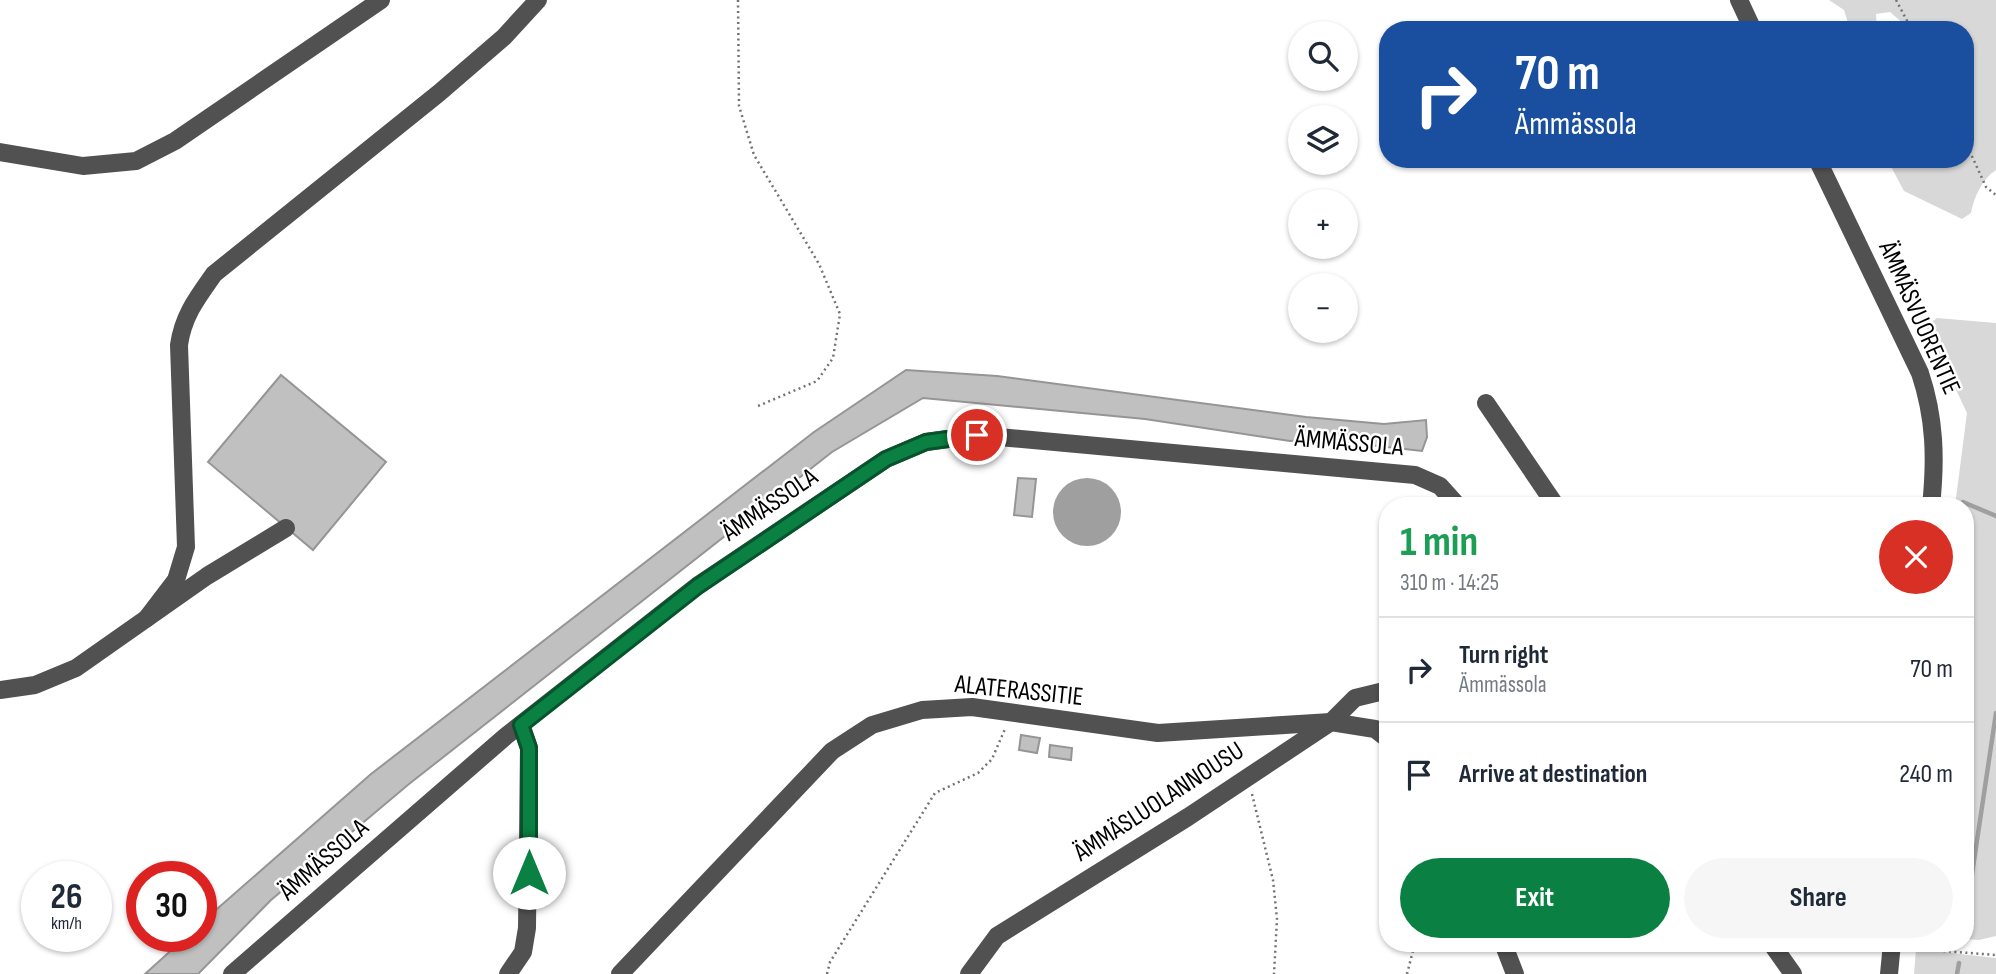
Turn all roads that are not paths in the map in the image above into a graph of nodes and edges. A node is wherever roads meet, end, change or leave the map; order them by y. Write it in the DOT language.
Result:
graph roads {
  1 [pos="381,0"];
  2 [pos="538,0"];
  3 [pos="1739,0"];
  4 [pos="1749,21"];
  5 [pos="0,152"];
  6 [pos="1821,168"];
  7 [pos="1486,403"];
  8 [pos="1450,497"];
  9 [pos="1550,497"];
  10 [pos="1932,497"];
  11 [pos="286,528"];
  12 [pos="147,618"];
  13 [pos="0,690"];
  14 [pos="1379,692"];
  15 [pos="1331,722"];
  16 [pos="521,725"];
  17 [pos="1379,732"];
  18 [pos="1506,952"];
  19 [pos="1777,952"];
  20 [pos="1891,952"];
  21 [pos="232,974"];
  22 [pos="508,974"];
  23 [pos="620,974"];
  24 [pos="969,974"];
  25 [pos="1515,974"];
  26 [pos="1793,974"];
  27 [pos="1889,974"];
  1 -- 5 [label="street"];
  2 -- 12 [label="street"];
  3 -- 4 [label="street"];
  6 -- 10 [label="street, ÄMMÄSVUORENTIE"];
  7 -- 9 [label="street"];
  8 -- 16 [label="street, ÄMMÄSSOLA"];
  11 -- 12 [label="street"];
  12 -- 13 [label="street"];
  14 -- 15 [label="street, ÄMMÄSLUOLANNOUSU"];
  15 -- 17 [label="street, ALATERASSITIE"];
  15 -- 23 [label="street, ALATERASSITIE"];
  15 -- 24 [label="street, ÄMMÄSLUOLANNOUSU"];
  16 -- 21 [label="street, ÄMMÄSSOLA"];
  16 -- 22 [label="street"];
  18 -- 25 [label="street"];
  19 -- 26 [label="street"];
  20 -- 27 [label="street"];
}
